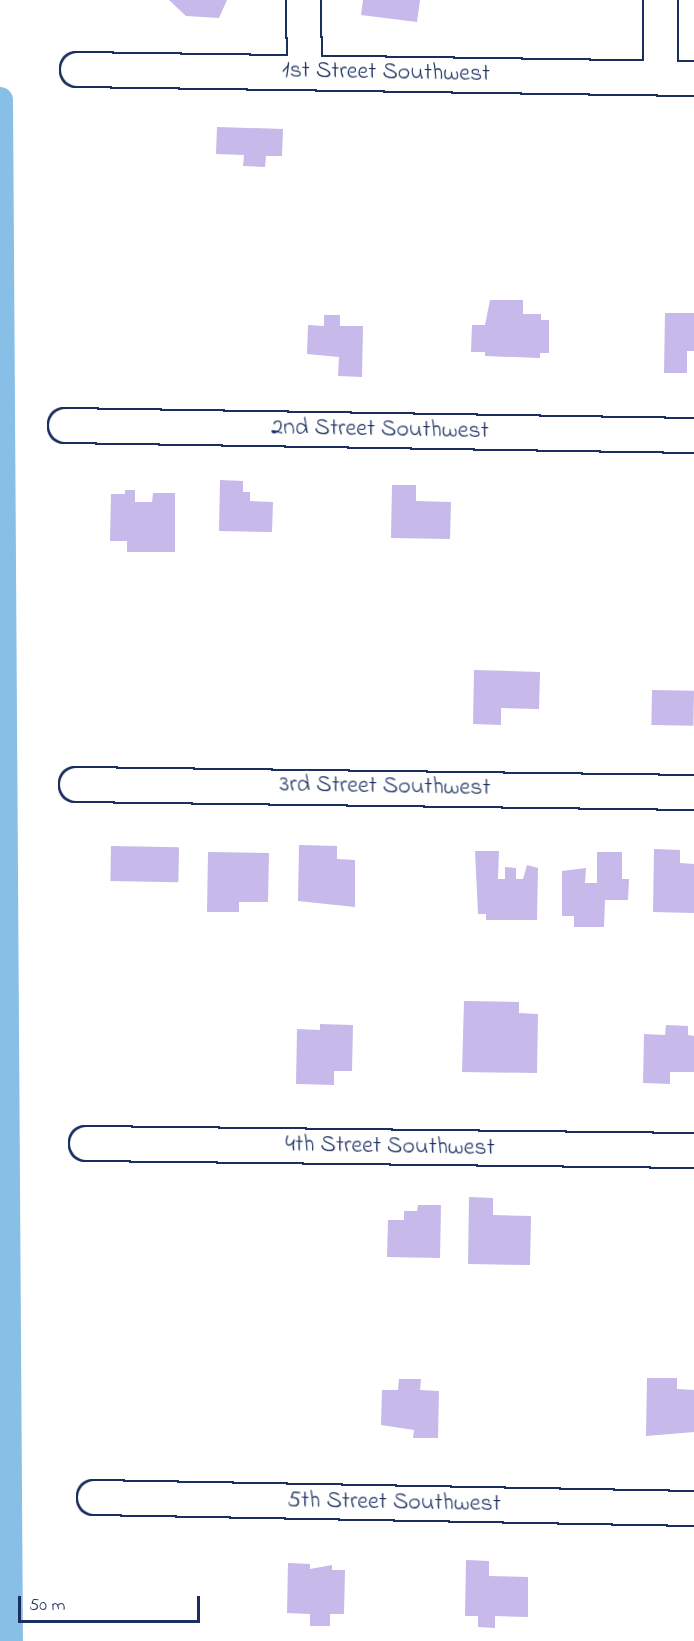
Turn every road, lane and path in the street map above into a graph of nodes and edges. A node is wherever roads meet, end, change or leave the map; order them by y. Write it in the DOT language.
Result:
graph roads {
  1 [pos="303,0"];
  2 [pos="660,0"];
  3 [pos="77,69"];
  4 [pos="304,72"];
  5 [pos="660,77"];
  6 [pos="694,78"];
  7 [pos="65,425"];
  8 [pos="694,435"];
  9 [pos="76,784"];
  10 [pos="694,792"];
  11 [pos="87,1143"];
  12 [pos="694,1150"];
  13 [pos="94,1497"];
  14 [pos="694,1508"];
  1 -- 4 [label="street"];
  2 -- 5 [label="street"];
  3 -- 4 [label="street, 1st Street Southwest"];
  4 -- 5 [label="street, 1st Street Southwest"];
  5 -- 6 [label="street, 1st Street Southwest"];
  7 -- 8 [label="street, 2nd Street Southwest"];
  9 -- 10 [label="street, 3rd Street Southwest"];
  11 -- 12 [label="street, 4th Street Southwest"];
  13 -- 14 [label="street, 5th Street Southwest"];
}
